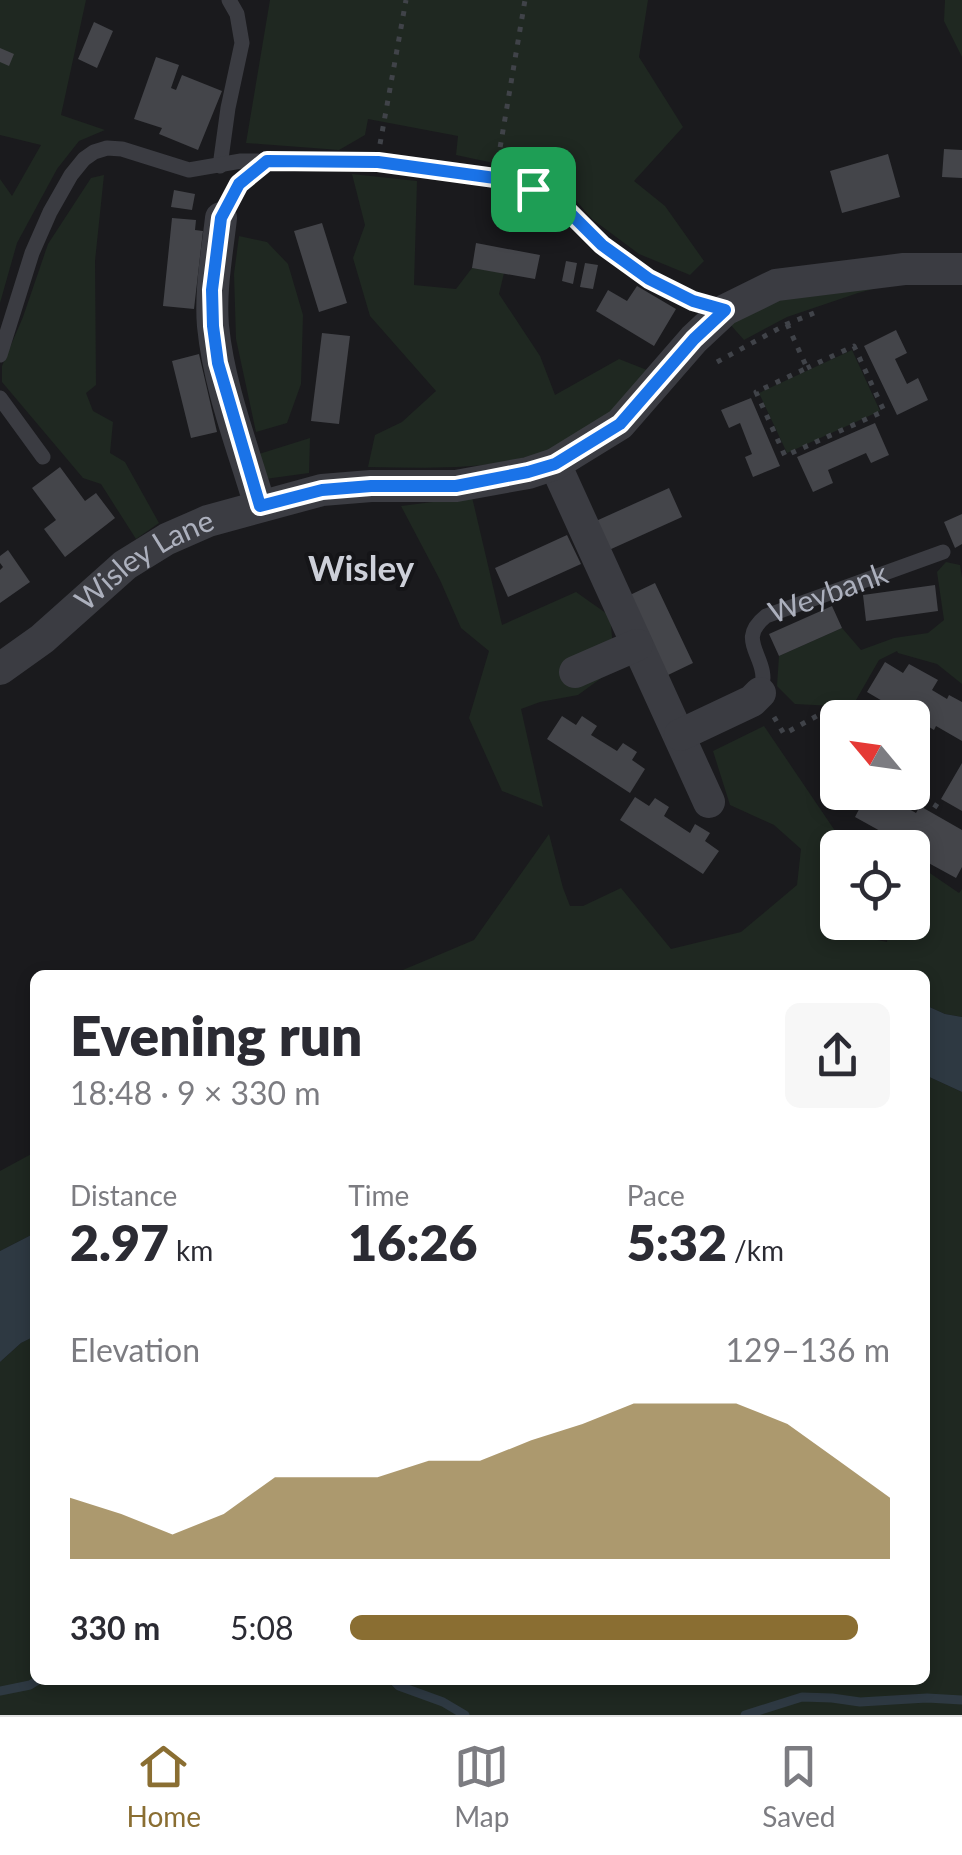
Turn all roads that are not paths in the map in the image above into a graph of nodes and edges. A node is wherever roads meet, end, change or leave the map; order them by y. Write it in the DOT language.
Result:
graph roads {
  1 [pos="229,0"];
  2 [pos="220,166"];
  3 [pos="221,218"];
  4 [pos="962,269"];
  5 [pos="725,310"];
  6 [pos="0,355"];
  7 [pos="0,398"];
  8 [pos="44,458"];
  9 [pos="555,464"];
  10 [pos="260,506"];
  11 [pos="943,552"];
  12 [pos="637,645"];
  13 [pos="0,670"];
  14 [pos="575,672"];
  15 [pos="760,693"];
  16 [pos="680,735"];
  17 [pos="709,802"];
  1 -- 2 [label="lane"];
  2 -- 5 [label="lane"];
  2 -- 6 [label="lane"];
  3 -- 10 [label="street"];
  4 -- 5 [label="street, Wisley Lane"];
  5 -- 9 [label="street, Wisley Lane"];
  7 -- 8 [label="lane"];
  9 -- 10 [label="street, Wisley Lane"];
  9 -- 12 [label="street"];
  10 -- 13 [label="street, Wisley Lane"];
  11 -- 15 [label="lane, Weybank"];
  12 -- 14 [label="street"];
  12 -- 16 [label="street"];
  15 -- 16 [label="street"];
  16 -- 17 [label="street"];
}
